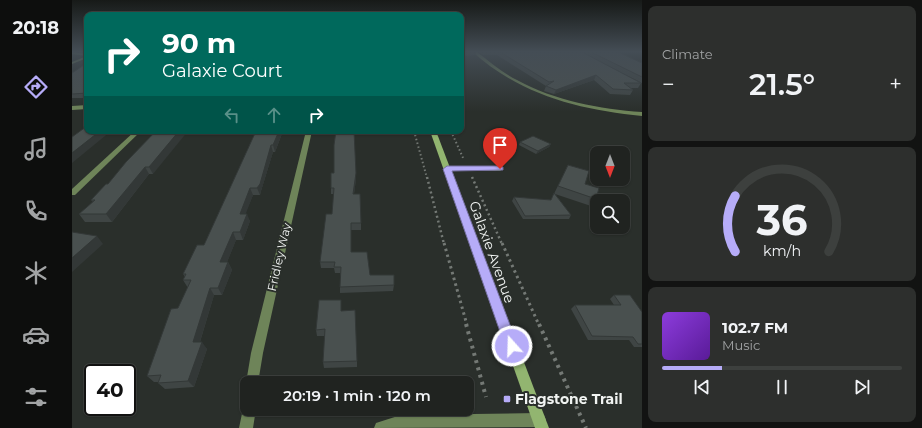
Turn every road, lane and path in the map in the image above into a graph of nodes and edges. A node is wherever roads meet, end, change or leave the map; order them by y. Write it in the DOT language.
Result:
graph roads {
  1 [pos="504,72"];
  2 [pos="84,107"];
  3 [pos="72,108"];
  4 [pos="642,114"];
  5 [pos="135,134"];
  6 [pos="308,134"];
  7 [pos="415,134"];
  8 [pos="434,134"];
  9 [pos="452,134"];
  10 [pos="447,169"];
  11 [pos="468,169"];
  12 [pos="500,169"];
  13 [pos="72,193"];
  14 [pos="253,376"];
  15 [pos="486,397"];
  16 [pos="248,416"];
  17 [pos="540,424"];
  18 [pos="246,428"];
  19 [pos="381,428"];
  20 [pos="586,428"];
  1 -- 4 [label="street"];
  2 -- 3 [label="street"];
  5 -- 13 [label="street"];
  6 -- 14 [label="street, Fridley Way"];
  7 -- 15 [label="path"];
  8 -- 10 [label="street, Galaxie Avenue"];
  9 -- 11 [label="path"];
  10 -- 11 [label="street"];
  10 -- 17 [label="street, Galaxie Avenue"];
  11 -- 12 [label="street"];
  11 -- 20 [label="path"];
  16 -- 18 [label="street"];
  17 -- 19 [label="street"];
}
